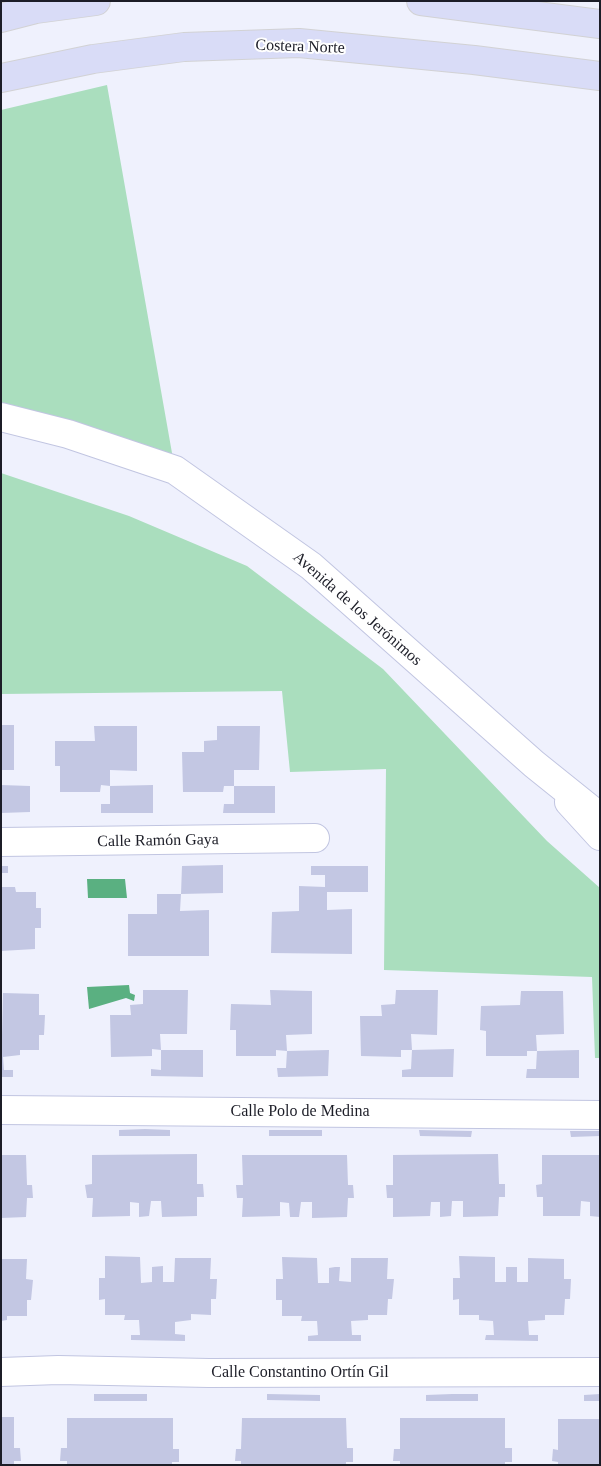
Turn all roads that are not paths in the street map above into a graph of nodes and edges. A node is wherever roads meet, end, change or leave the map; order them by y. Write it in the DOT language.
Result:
graph roads {
  1 [pos="96,1"];
  2 [pos="421,1"];
  3 [pos="1,18"];
  4 [pos="600,24"];
  5 [pos="600,76"];
  6 [pos="1,78"];
  7 [pos="1,417"];
  8 [pos="534,764"];
  9 [pos="600,817"];
  10 [pos="600,836"];
  11 [pos="315,838"];
  12 [pos="1,842"];
  13 [pos="1,1110"];
  14 [pos="600,1115"];
  15 [pos="1,1372"];
  16 [pos="600,1372"];
  1 -- 3 [label="main road"];
  2 -- 4 [label="main road"];
  5 -- 6 [label="main road, Costera Norte"];
  7 -- 8 [label="street, Avenida de los Jerónimos"];
  8 -- 9 [label="street, Avenida de los Jerónimos"];
  8 -- 10 [label="street"];
  11 -- 12 [label="street, Calle Ramón Gaya"];
  13 -- 14 [label="street, Calle Polo de Medina"];
  15 -- 16 [label="street, Calle Constantino Ortín Gil"];
}
